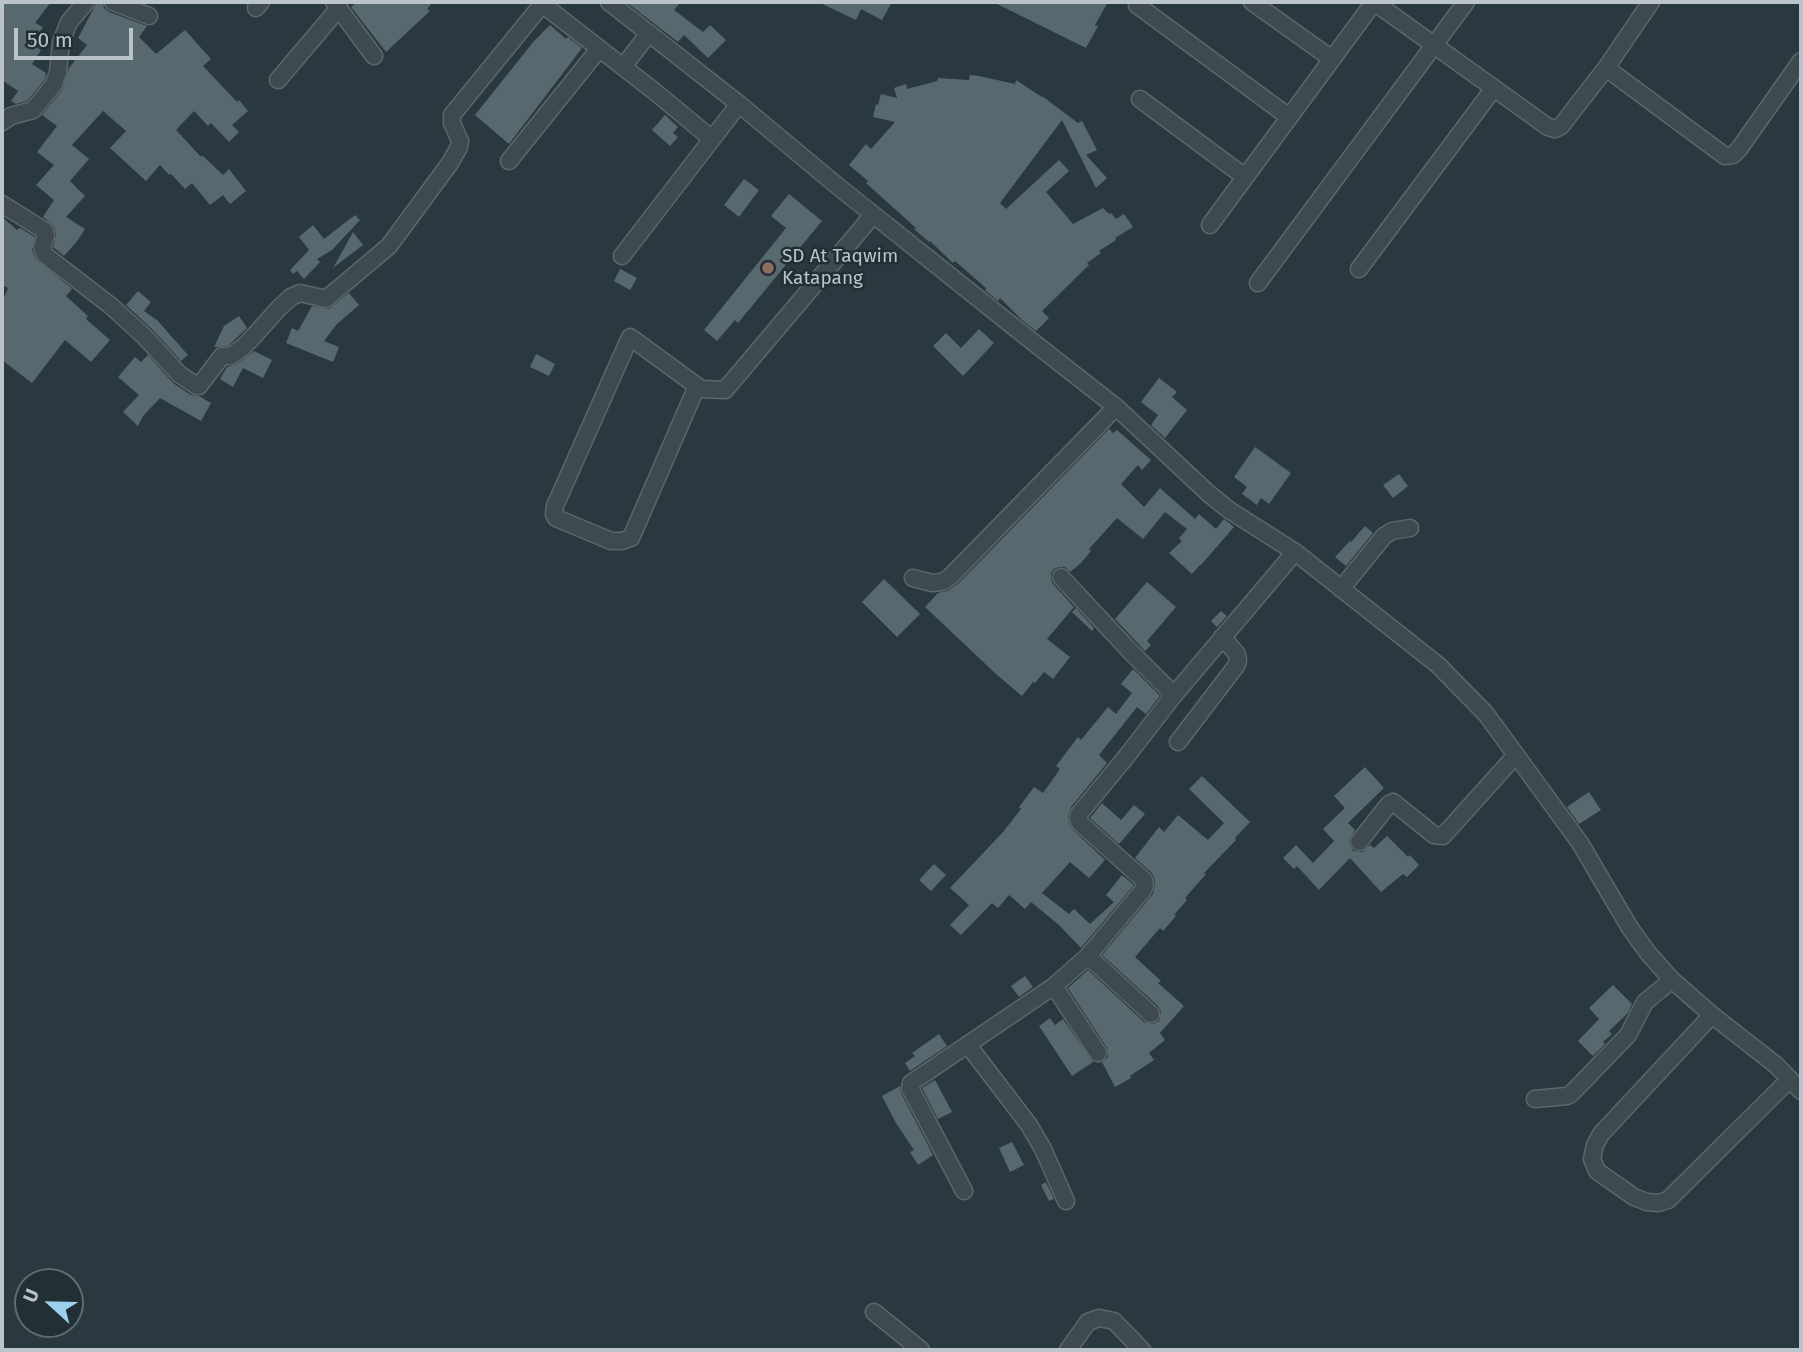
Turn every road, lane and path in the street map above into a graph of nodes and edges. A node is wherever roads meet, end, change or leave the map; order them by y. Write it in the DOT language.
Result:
graph roads {
  1 [pos="86,2"];
  2 [pos="113,2"];
  3 [pos="609,2"];
  4 [pos="1252,2"];
  5 [pos="1374,2"];
  6 [pos="1466,2"];
  7 [pos="1651,2"];
  8 [pos="543,3"];
  9 [pos="336,5"];
  10 [pos="1138,5"];
  11 [pos="149,16"];
  12 [pos="649,33"];
  13 [pos="1434,45"];
  14 [pos="599,49"];
  15 [pos="374,56"];
  16 [pos="1332,59"];
  17 [pos="1801,61"];
  18 [pos="624,67"];
  19 [pos="1606,68"];
  20 [pos="278,80"];
  21 [pos="1494,88"];
  22 [pos="1140,99"];
  23 [pos="738,104"];
  24 [pos="1289,117"];
  25 [pos="2,122"];
  26 [pos="712,139"];
  27 [pos="509,162"];
  28 [pos="1245,177"];
  29 [pos="2,204"];
  30 [pos="873,215"];
  31 [pos="1210,225"];
  32 [pos="622,256"];
  33 [pos="1359,269"];
  34 [pos="1258,283"];
  35 [pos="697,386"];
  36 [pos="1116,407"];
  37 [pos="1410,528"];
  38 [pos="1295,552"];
  39 [pos="1061,577"];
  40 [pos="913,578"];
  41 [pos="1341,589"];
  42 [pos="1222,637"];
  43 [pos="1174,695"];
  44 [pos="1178,742"];
  45 [pos="1516,755"];
  46 [pos="1360,842"];
  47 [pos="1088,956"];
  48 [pos="1672,980"];
  49 [pos="1054,986"];
  50 [pos="1151,1014"];
  51 [pos="1712,1015"];
  52 [pos="968,1045"];
  53 [pos="1098,1053"];
  54 [pos="1796,1085"];
  55 [pos="1535,1099"];
  56 [pos="964,1191"];
  57 [pos="1066,1201"];
  58 [pos="874,1312"];
  59 [pos="921,1350"];
  60 [pos="1068,1350"];
  61 [pos="1142,1350"];
  1 -- 25 [label="street"];
  2 -- 11 [label="street"];
  3 -- 12 [label="street"];
  4 -- 16 [label="street"];
  5 -- 13 [label="street"];
  5 -- 16 [label="street"];
  6 -- 13 [label="street"];
  7 -- 19 [label="street"];
  8 -- 14 [label="street"];
  8 -- 29 [label="street"];
  9 -- 15 [label="street"];
  9 -- 20 [label="street"];
  10 -- 24 [label="street"];
  12 -- 18 [label="street"];
  12 -- 23 [label="street"];
  13 -- 21 [label="street"];
  13 -- 34 [label="street"];
  14 -- 18 [label="street"];
  14 -- 27 [label="street"];
  16 -- 24 [label="street"];
  17 -- 19 [label="street"];
  18 -- 26 [label="street"];
  19 -- 21 [label="street"];
  21 -- 33 [label="street"];
  22 -- 28 [label="street"];
  23 -- 26 [label="street"];
  23 -- 30 [label="street"];
  24 -- 28 [label="street"];
  26 -- 32 [label="street"];
  28 -- 31 [label="street"];
  30 -- 35 [label="street"];
  30 -- 36 [label="street"];
  35 -- 35 [label="street"];
  36 -- 38 [label="street"];
  36 -- 40 [label="street"];
  37 -- 41 [label="street"];
  38 -- 41 [label="street"];
  38 -- 42 [label="street"];
  39 -- 43 [label="street"];
  41 -- 45 [label="street"];
  42 -- 43 [label="street"];
  42 -- 44 [label="street"];
  43 -- 47 [label="street"];
  45 -- 46 [label="street"];
  45 -- 48 [label="street"];
  47 -- 49 [label="street"];
  47 -- 50 [label="street"];
  48 -- 51 [label="street"];
  48 -- 55 [label="street"];
  49 -- 52 [label="street"];
  49 -- 53 [label="street"];
  51 -- 54 [label="street"];
  51 -- 54 [label="street"];
  52 -- 56 [label="street"];
  52 -- 57 [label="street"];
  58 -- 59 [label="street"];
  60 -- 61 [label="street"];
}
